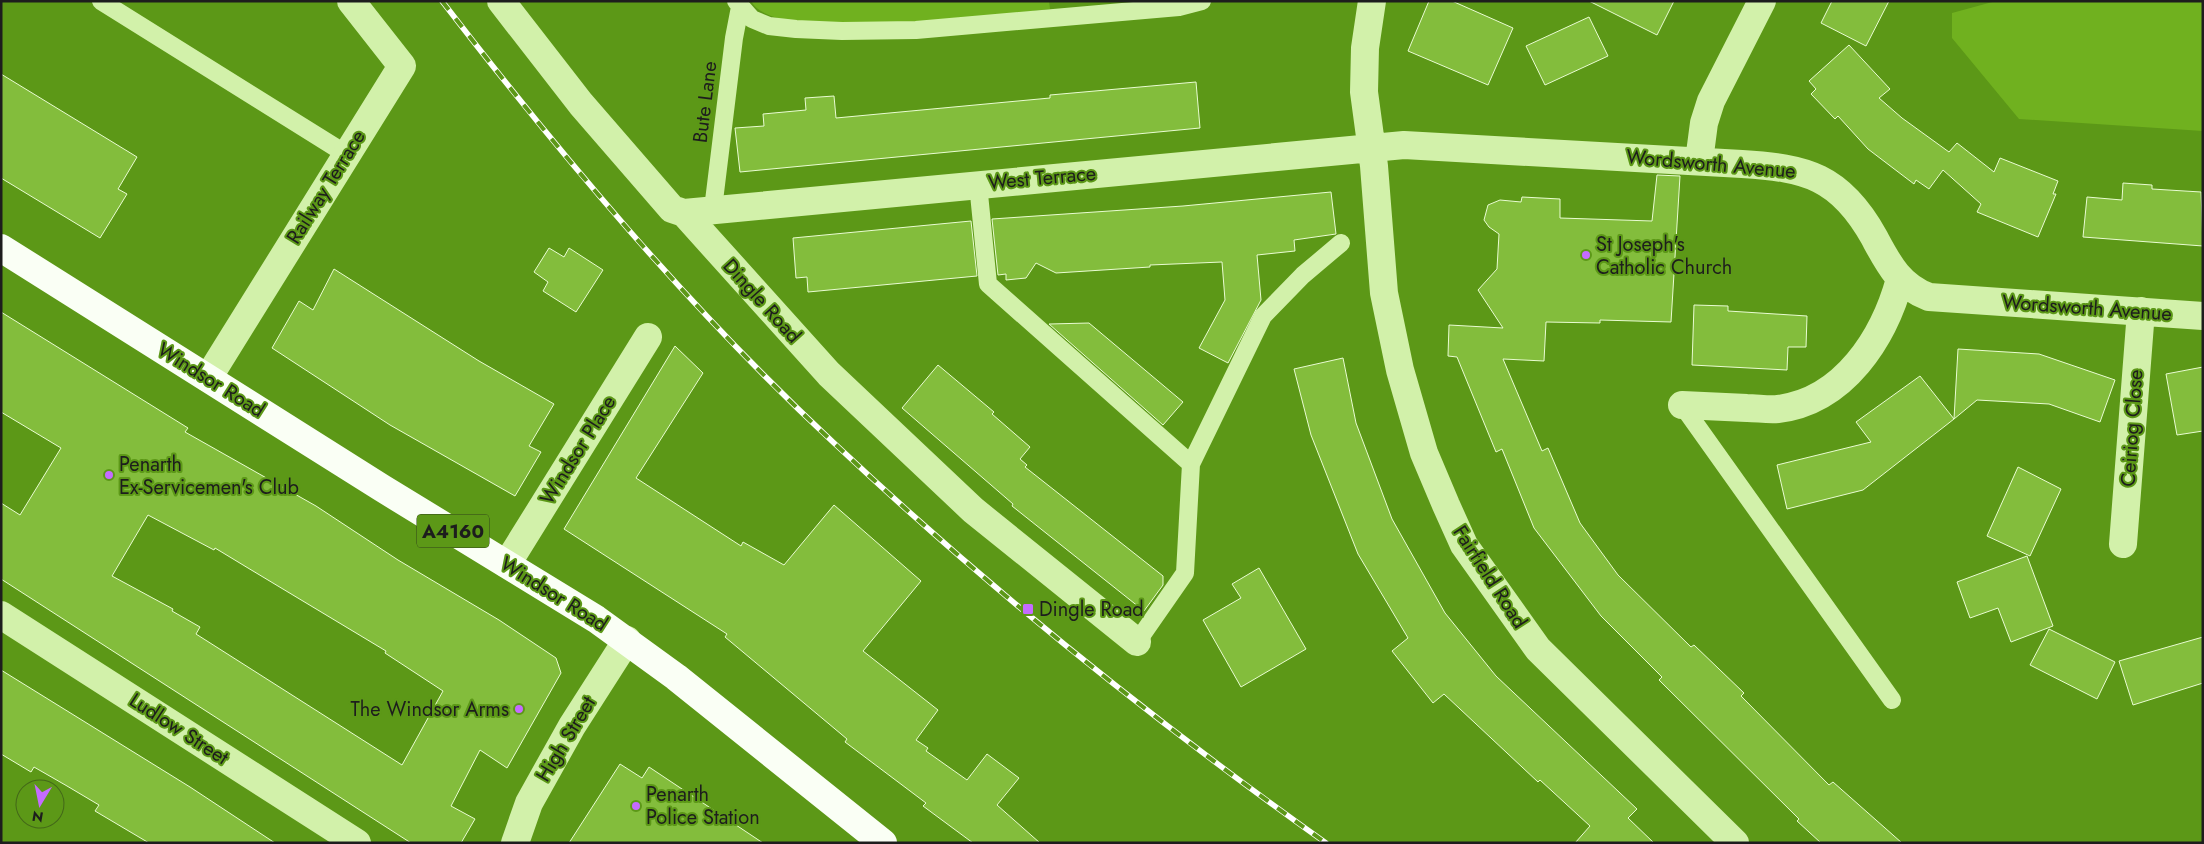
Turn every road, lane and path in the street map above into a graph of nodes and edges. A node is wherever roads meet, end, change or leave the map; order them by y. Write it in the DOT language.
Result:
graph roads {
  1 [pos="101,1"];
  2 [pos="351,1"];
  3 [pos="501,1"];
  4 [pos="1202,1"];
  5 [pos="1372,1"];
  6 [pos="1762,1"];
  7 [pos="738,3"];
  8 [pos="1371,148"];
  9 [pos="346,154"];
  10 [pos="1699,161"];
  11 [pos="978,184"];
  12 [pos="712,209"];
  13 [pos="684,213"];
  14 [pos="1340,243"];
  15 [pos="1,248"];
  16 [pos="1900,279"];
  17 [pos="2141,312"];
  18 [pos="2203,316"];
  19 [pos="648,337"];
  20 [pos="208,378"];
  21 [pos="1682,405"];
  22 [pos="1191,464"];
  23 [pos="2123,544"];
  24 [pos="507,564"];
  25 [pos="1,616"];
  26 [pos="627,640"];
  27 [pos="1137,642"];
  28 [pos="1892,700"];
  29 [pos="357,843"];
  30 [pos="515,843"];
  31 [pos="883,843"];
  32 [pos="1735,843"];
  1 -- 9 [label="lane"];
  2 -- 9 [label="street, Railway Terrace"];
  3 -- 13 [label="street, Dingle Road"];
  4 -- 7 [label="lane"];
  5 -- 8 [label="street, Fairfield Road"];
  6 -- 10 [label="street"];
  7 -- 12 [label="lane, Bute Lane"];
  8 -- 10 [label="street, Wordsworth Avenue"];
  8 -- 11 [label="street, West Terrace"];
  8 -- 32 [label="street, Fairfield Road"];
  9 -- 20 [label="street, Railway Terrace"];
  10 -- 16 [label="street, Wordsworth Avenue"];
  11 -- 12 [label="street, West Terrace"];
  11 -- 22 [label="lane"];
  12 -- 13 [label="street"];
  13 -- 27 [label="street, Dingle Road"];
  14 -- 22 [label="lane"];
  15 -- 20 [label="main road, Windsor Road / A4160"];
  16 -- 17 [label="street, Wordsworth Avenue"];
  16 -- 21 [label="street"];
  17 -- 18 [label="street, Wordsworth Avenue"];
  17 -- 23 [label="street, Ceiriog Close"];
  19 -- 24 [label="street, Windsor Place"];
  20 -- 24 [label="main road, Windsor Road / A4160"];
  21 -- 28 [label="lane"];
  22 -- 27 [label="lane"];
  24 -- 26 [label="main road, Windsor Road / A4160"];
  25 -- 29 [label="street, Ludlow Street"];
  26 -- 30 [label="street, High Street"];
  26 -- 31 [label="main road, Windsor Road / A4160"];
}
